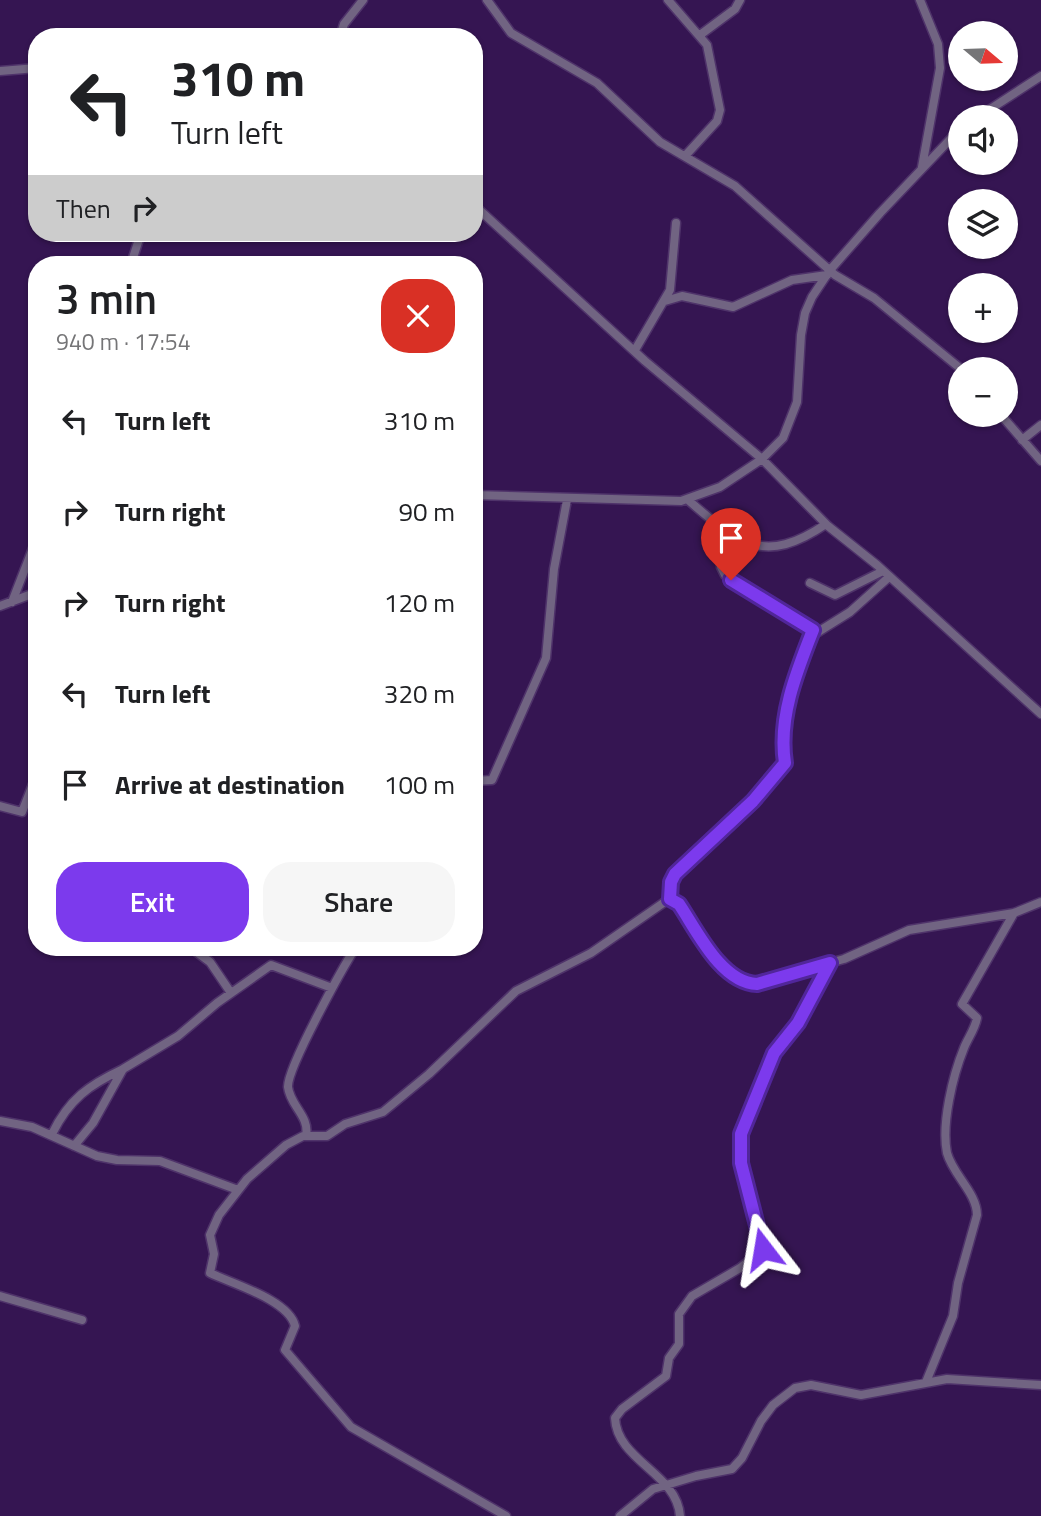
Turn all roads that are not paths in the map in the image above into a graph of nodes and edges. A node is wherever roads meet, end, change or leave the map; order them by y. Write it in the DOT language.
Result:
graph roads {
  1 [pos="363,0"];
  2 [pos="487,0"];
  3 [pos="668,0"];
  4 [pos="740,0"];
  5 [pos="920,0"];
  6 [pos="343,28"];
  7 [pos="700,35"];
  8 [pos="28,69"];
  9 [pos="0,71"];
  10 [pos="1041,76"];
  11 [pos="996,105"];
  12 [pos="948,141"];
  13 [pos="685,156"];
  14 [pos="922,167"];
  15 [pos="483,213"];
  16 [pos="676,223"];
  17 [pos="829,273"];
  18 [pos="665,301"];
  19 [pos="635,350"];
  20 [pos="948,358"];
  21 [pos="1041,425"];
  22 [pos="1011,427"];
  23 [pos="1022,440"];
  24 [pos="762,459"];
  25 [pos="1041,461"];
  26 [pos="483,495"];
  27 [pos="567,499"];
  28 [pos="688,500"];
  29 [pos="826,524"];
  30 [pos="720,528"];
  31 [pos="28,561"];
  32 [pos="886,574"];
  33 [pos="810,583"];
  34 [pos="28,596"];
  35 [pos="12,603"];
  36 [pos="0,607"];
  37 [pos="813,630"];
  38 [pos="1041,714"];
  39 [pos="483,780"];
  40 [pos="28,797"];
  41 [pos="0,806"];
  42 [pos="670,899"];
  43 [pos="1041,902"];
  44 [pos="1014,914"];
  45 [pos="202,956"];
  46 [pos="351,956"];
  47 [pos="830,963"];
  48 [pos="331,988"];
  49 [pos="230,993"];
  50 [pos="123,1069"];
  51 [pos="0,1121"];
  52 [pos="52,1134"];
  53 [pos="306,1136"];
  54 [pos="74,1146"];
  55 [pos="238,1190"];
  56 [pos="0,1296"];
  57 [pos="82,1320"];
  58 [pos="926,1382"];
  59 [pos="1041,1385"];
  60 [pos="667,1484"];
  61 [pos="506,1516"];
  62 [pos="620,1516"];
  63 [pos="680,1516"];
  1 -- 6 [label="street"];
  2 -- 13 [label="street"];
  3 -- 7 [label="street"];
  4 -- 7 [label="street"];
  5 -- 14 [label="street"];
  7 -- 13 [label="street"];
  8 -- 9 [label="street"];
  10 -- 11 [label="street"];
  12 -- 14 [label="street"];
  13 -- 17 [label="street"];
  14 -- 17 [label="street"];
  15 -- 19 [label="street"];
  16 -- 18 [label="street"];
  17 -- 18 [label="street"];
  17 -- 20 [label="street"];
  17 -- 24 [label="street"];
  18 -- 19 [label="street"];
  19 -- 24 [label="street"];
  21 -- 23 [label="street"];
  22 -- 23 [label="street"];
  23 -- 25 [label="street"];
  24 -- 28 [label="street"];
  24 -- 29 [label="street"];
  26 -- 27 [label="street"];
  27 -- 28 [label="street"];
  27 -- 39 [label="street"];
  28 -- 30 [label="street"];
  29 -- 30 [label="street"];
  29 -- 32 [label="street"];
  30 -- 37 [label="street"];
  31 -- 35 [label="street"];
  32 -- 33 [label="street"];
  32 -- 37 [label="street"];
  32 -- 38 [label="street"];
  34 -- 35 [label="street"];
  35 -- 36 [label="street"];
  37 -- 42 [label="street"];
  40 -- 41 [label="street"];
  42 -- 47 [label="street"];
  42 -- 53 [label="street"];
  43 -- 44 [label="street"];
  44 -- 47 [label="street"];
  44 -- 58 [label="street"];
  45 -- 49 [label="street"];
  46 -- 48 [label="street"];
  47 -- 60 [label="street"];
  48 -- 49 [label="street"];
  48 -- 53 [label="street"];
  49 -- 50 [label="street"];
  50 -- 52 [label="street"];
  50 -- 54 [label="street"];
  51 -- 52 [label="street"];
  52 -- 54 [label="street"];
  53 -- 55 [label="street"];
  54 -- 55 [label="street"];
  55 -- 61 [label="street"];
  56 -- 57 [label="street"];
  58 -- 59 [label="street"];
  58 -- 60 [label="street"];
  60 -- 62 [label="street"];
  60 -- 63 [label="street"];
}
